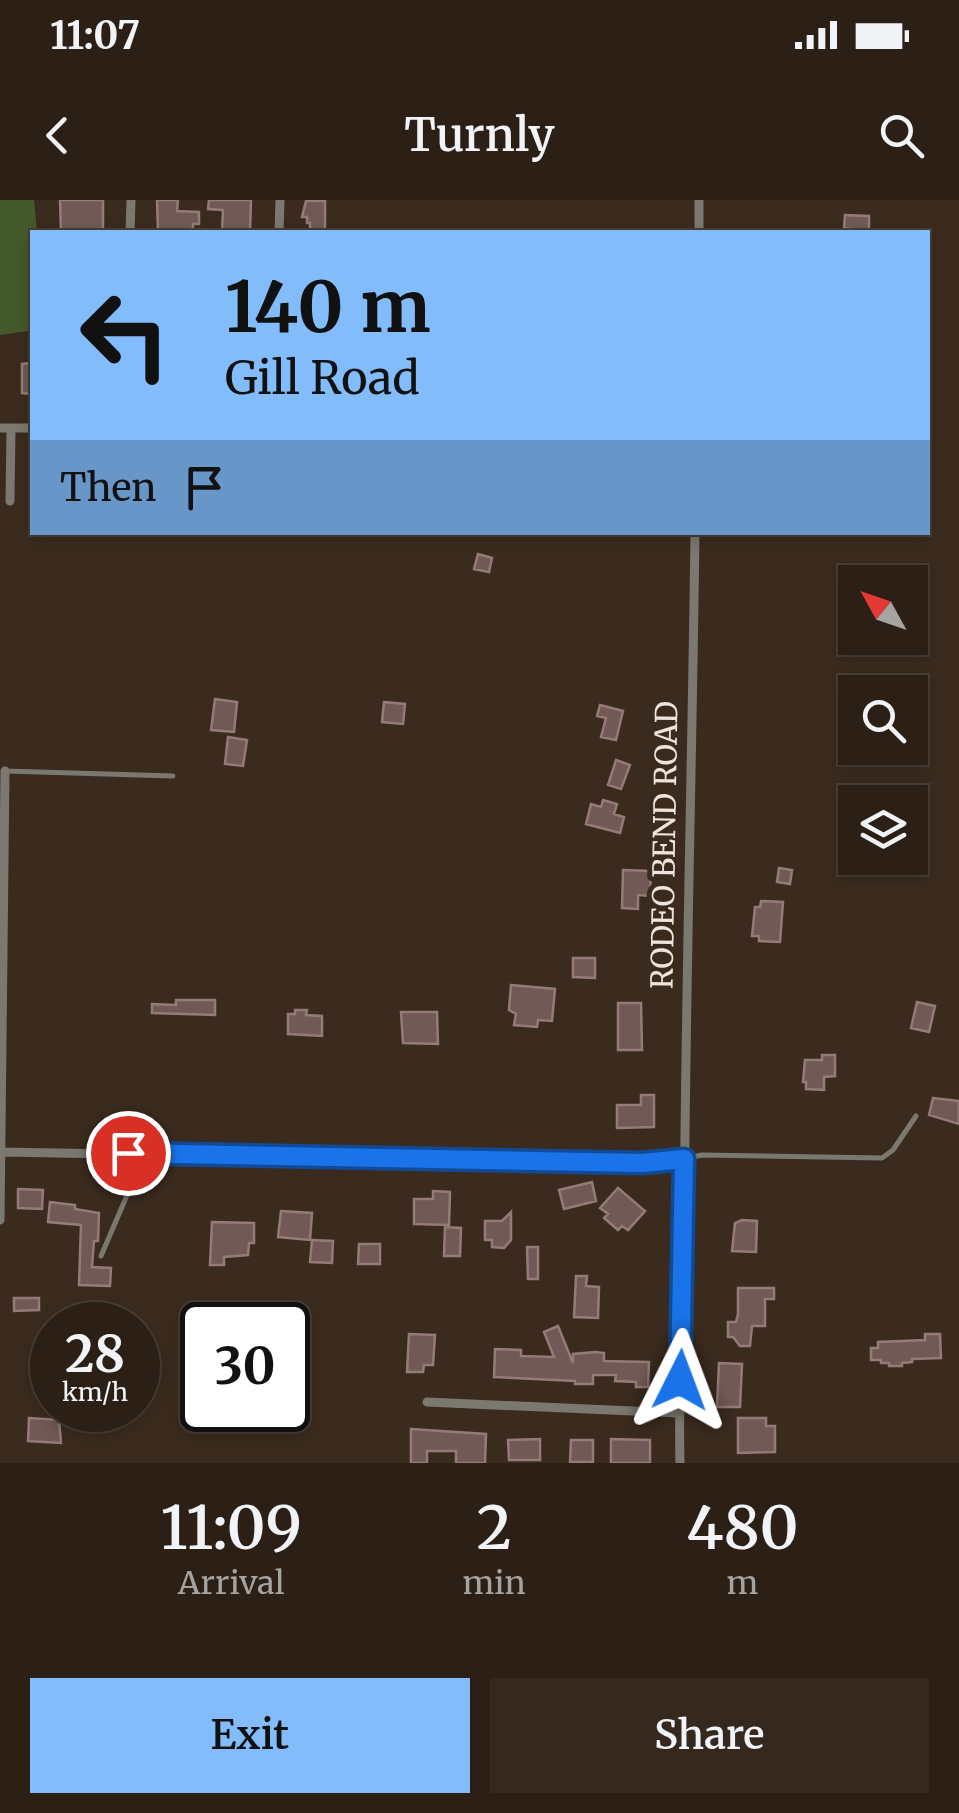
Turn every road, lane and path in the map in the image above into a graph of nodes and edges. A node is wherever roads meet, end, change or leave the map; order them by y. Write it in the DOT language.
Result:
graph roads {
  1 [pos="131,200"];
  2 [pos="280,200"];
  3 [pos="699,200"];
  4 [pos="130,230"];
  5 [pos="280,230"];
  6 [pos="699,230"];
  7 [pos="5,428"];
  8 [pos="10,501"];
  9 [pos="695,535"];
  10 [pos="5,772"];
  11 [pos="174,776"];
  12 [pos="916,1116"];
  13 [pos="1,1152"];
  14 [pos="128,1153"];
  15 [pos="684,1159"];
  16 [pos="0,1220"];
  17 [pos="101,1256"];
  18 [pos="427,1402"];
  19 [pos="678,1414"];
  20 [pos="680,1463"];
  1 -- 4 [label="street"];
  2 -- 5 [label="street"];
  3 -- 6 [label="street"];
  7 -- 8 [label="street"];
  9 -- 15 [label="street, RODEO BEND ROAD"];
  10 -- 11 [label="lane"];
  10 -- 13 [label="street"];
  12 -- 15 [label="lane"];
  13 -- 14 [label="street"];
  13 -- 16 [label="street"];
  14 -- 15 [label="street"];
  14 -- 17 [label="lane"];
  15 -- 19 [label="street, RODEO BEND ROAD"];
  18 -- 19 [label="street"];
  19 -- 20 [label="street, RODEO BEND ROAD"];
}
